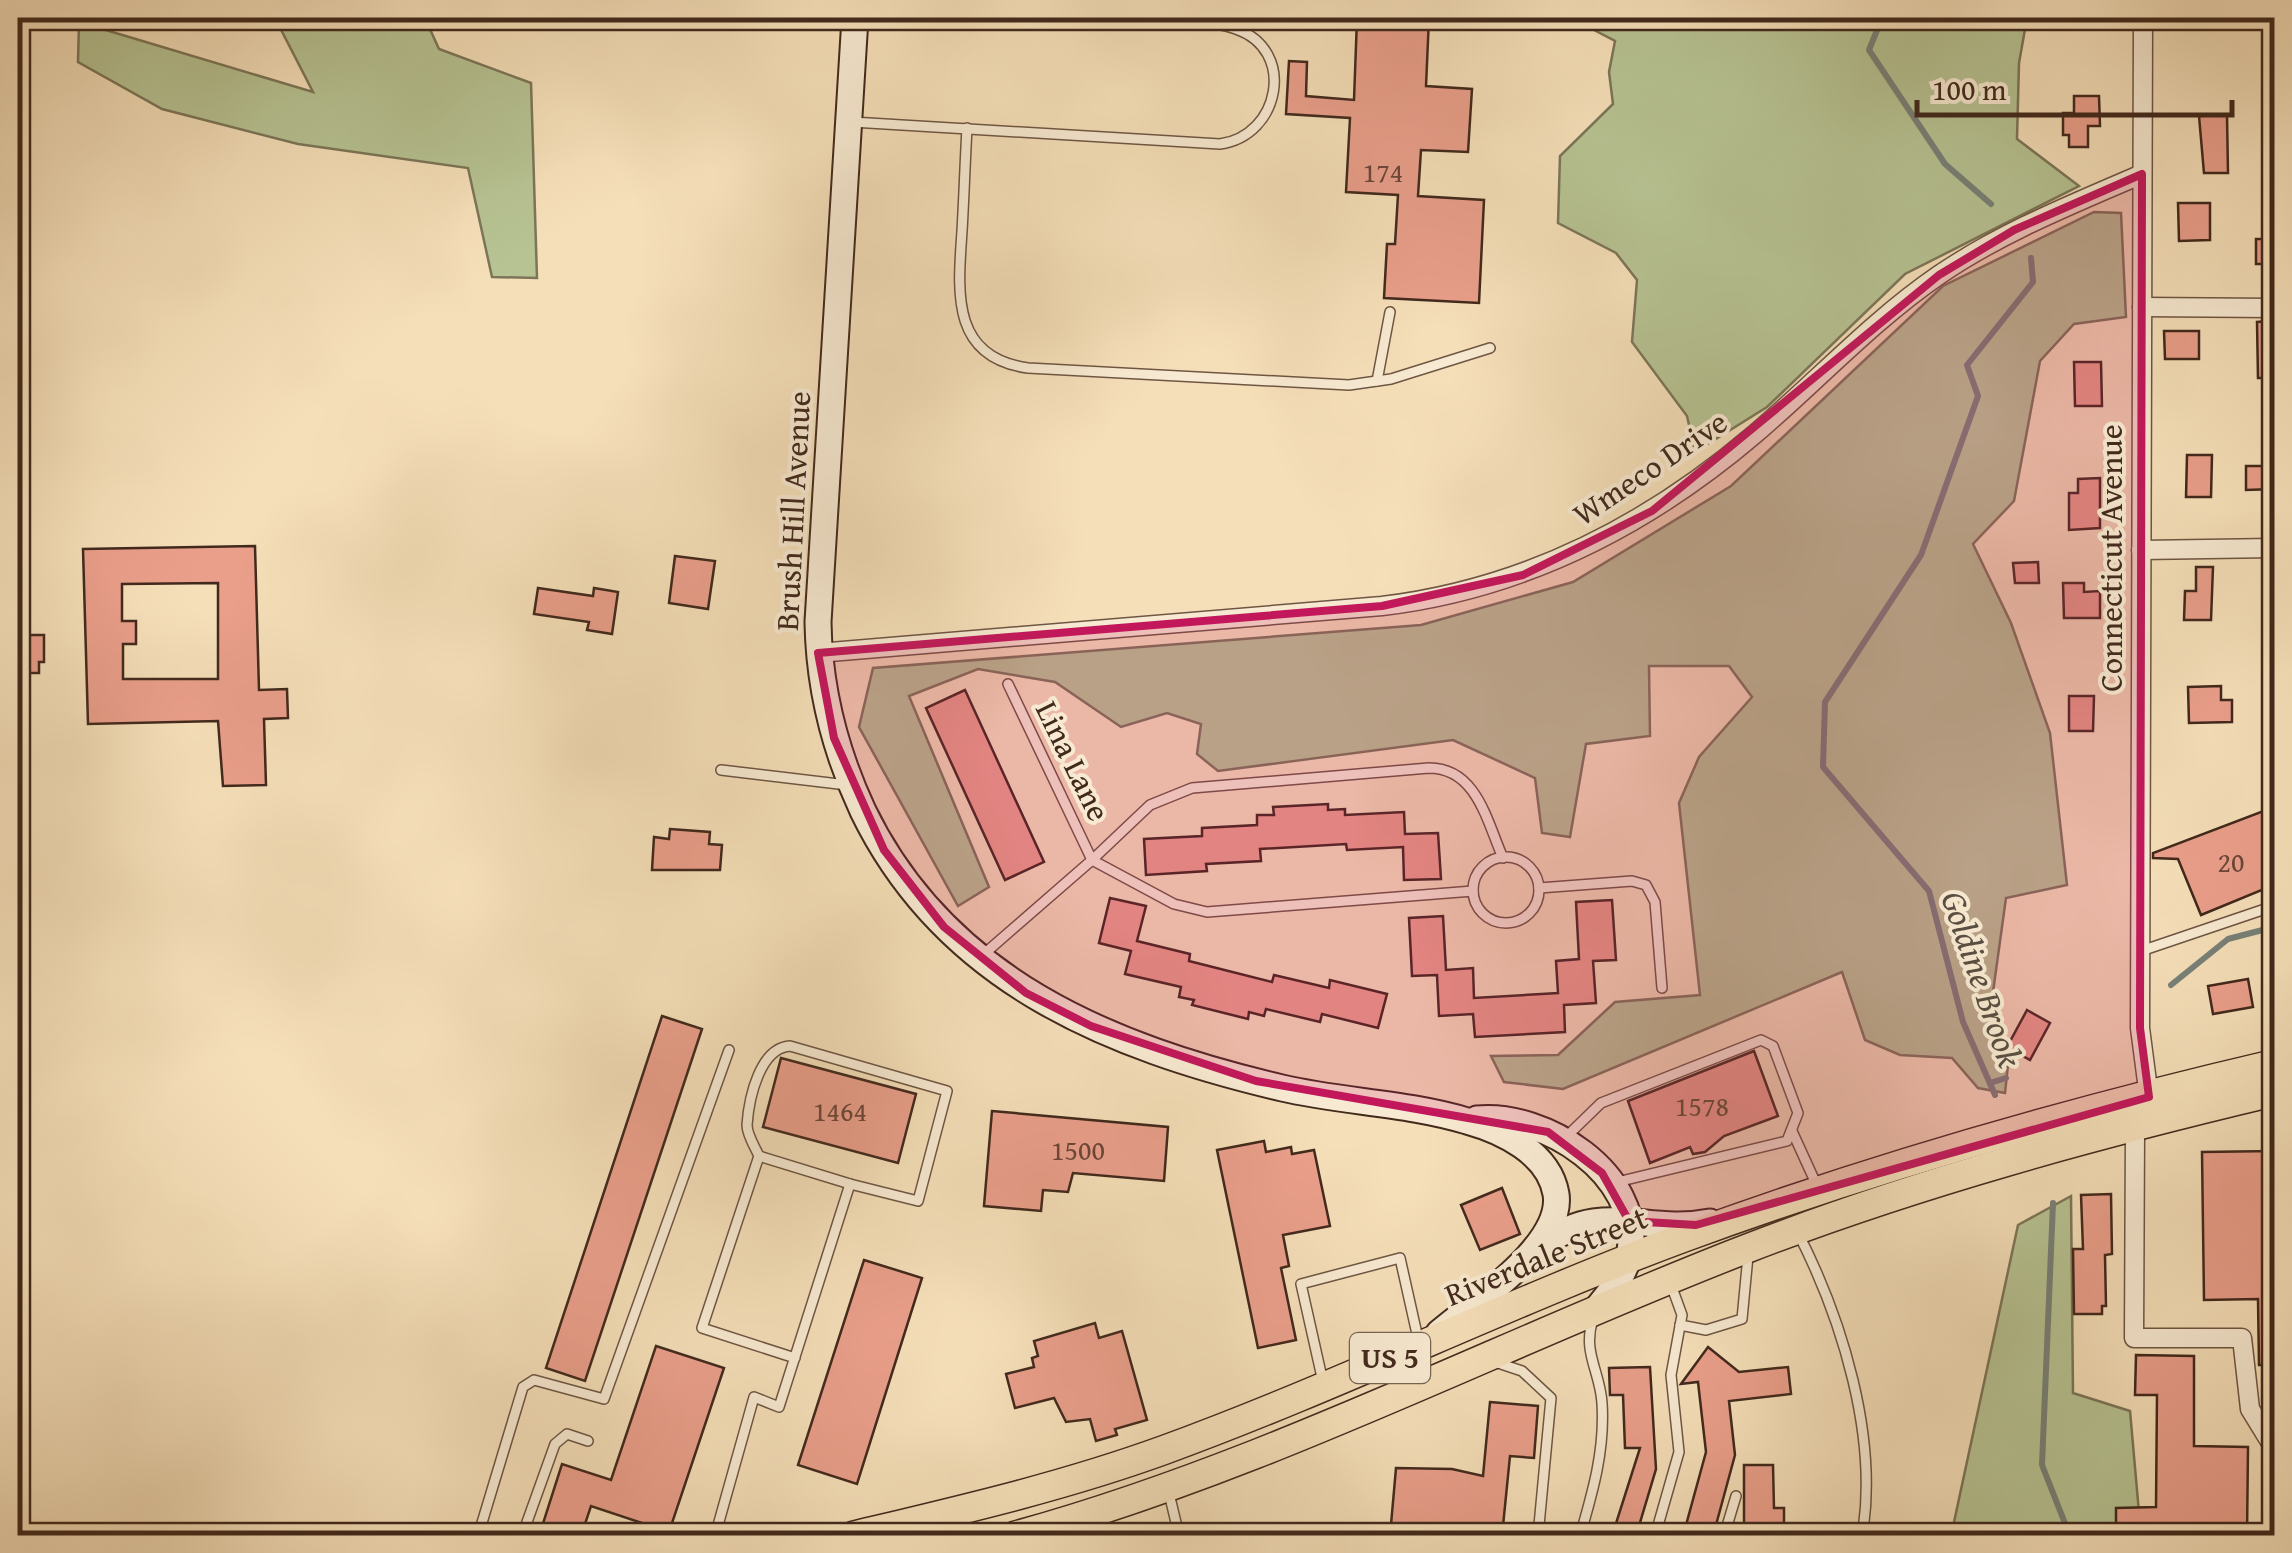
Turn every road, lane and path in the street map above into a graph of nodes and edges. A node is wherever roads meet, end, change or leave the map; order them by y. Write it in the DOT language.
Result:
graph roads {
  1 [pos="855,18"];
  2 [pos="1098,18"];
  3 [pos="2142,18"];
  4 [pos="850,122"];
  5 [pos="967,128"];
  6 [pos="2142,174"];
  7 [pos="2142,306"];
  8 [pos="2274,308"];
  9 [pos="1390,312"];
  10 [pos="1490,348"];
  11 [pos="1376,382"];
  12 [pos="2274,548"];
  13 [pos="2141,550"];
  14 [pos="818,653"];
  15 [pos="1008,684"];
  16 [pos="721,770"];
  17 [pos="852,786"];
  18 [pos="1502,858"];
  19 [pos="1092,860"];
  20 [pos="1539,888"];
  21 [pos="1473,891"];
  22 [pos="2274,906"];
  23 [pos="2140,951"];
  24 [pos="979,959"];
  25 [pos="1662,988"];
  26 [pos="729,1050"];
  27 [pos="2274,1064"];
  28 [pos="2274,1092"];
  29 [pos="2149,1097"];
  30 [pos="1467,1120"];
  31 [pos="2135,1129"];
  32 [pos="1792,1131"];
  33 [pos="1570,1145"];
  34 [pos="758,1156"];
  35 [pos="850,1184"];
  36 [pos="1610,1184"];
  37 [pos="1819,1192"];
  38 [pos="1556,1196"];
  39 [pos="1750,1214"];
  40 [pos="1629,1221"];
  41 [pos="1797,1231"];
  42 [pos="1748,1248"];
  43 [pos="1527,1257"];
  44 [pos="1628,1260"];
  45 [pos="1670,1280"];
  46 [pos="1596,1311"];
  47 [pos="1680,1325"];
  48 [pos="1424,1344"];
  49 [pos="795,1358"];
  50 [pos="1473,1361"];
  51 [pos="1324,1386"];
  52 [pos="588,1441"];
  53 [pos="2274,1448"];
  54 [pos="1167,1487"];
  55 [pos="1736,1496"];
  56 [pos="938,1515"];
  57 [pos="1052,1533"];
  58 [pos="478,1536"];
  59 [pos="522,1536"];
  60 [pos="715,1536"];
  61 [pos="852,1536"];
  62 [pos="905,1536"];
  63 [pos="1014,1536"];
  64 [pos="1170,1536"];
  65 [pos="1538,1536"];
  66 [pos="1580,1536"];
  67 [pos="1654,1536"];
  68 [pos="1724,1536"];
  69 [pos="1862,1536"];
  1 -- 4 [label="street, Brush Hill Avenue"];
  2 -- 5 [label="lane"];
  3 -- 6 [label="street, Connecticut Avenue"];
  4 -- 5 [label="lane"];
  4 -- 14 [label="street, Brush Hill Avenue"];
  5 -- 11 [label="lane"];
  6 -- 7 [label="street, Connecticut Avenue"];
  6 -- 14 [label="street, Wmeco Drive"];
  7 -- 8 [label="street"];
  7 -- 13 [label="street, Connecticut Avenue"];
  9 -- 11 [label="lane"];
  10 -- 11 [label="lane"];
  12 -- 13 [label="street"];
  13 -- 23 [label="street, Connecticut Avenue"];
  14 -- 17 [label="street, Brush Hill Avenue"];
  15 -- 19 [label="lane, Lina Lane"];
  16 -- 17 [label="lane"];
  17 -- 24 [label="street, Brush Hill Avenue"];
  18 -- 19 [label="lane"];
  18 -- 20 [label="lane"];
  18 -- 21 [label="lane"];
  19 -- 21 [label="lane"];
  19 -- 24 [label="lane"];
  20 -- 21 [label="lane"];
  20 -- 25 [label="lane"];
  22 -- 23 [label="lane"];
  23 -- 29 [label="street, Connecticut Avenue"];
  24 -- 30 [label="street, Brush Hill Avenue"];
  26 -- 58 [label="lane"];
  27 -- 29 [label="main road, Riverdale Street / US 5"];
  28 -- 31 [label="main road, US 5"];
  29 -- 37 [label="main road, Riverdale Street / US 5"];
  30 -- 33 [label="street, Brush Hill Avenue"];
  30 -- 38 [label="street, Brush Hill Avenue"];
  31 -- 41 [label="main road, US 5"];
  31 -- 53 [label="street"];
  32 -- 33 [label="lane"];
  32 -- 36 [label="lane"];
  32 -- 37 [label="lane"];
  33 -- 36 [label="street, Brush Hill Avenue"];
  33 -- 38 [label="street"];
  34 -- 35 [label="lane"];
  34 -- 35 [label="lane"];
  34 -- 49 [label="lane"];
  35 -- 49 [label="lane"];
  36 -- 40 [label="street, Brush Hill Avenue"];
  37 -- 39 [label="main road, Riverdale Street / US 5"];
  38 -- 43 [label="street"];
  39 -- 40 [label="street"];
  39 -- 44 [label="main road, Riverdale Street / US 5"];
  40 -- 43 [label="street"];
  40 -- 44 [label="street, Brush Hill Avenue"];
  41 -- 42 [label="main road, US 5"];
  41 -- 69 [label="lane"];
  42 -- 45 [label="main road, US 5"];
  42 -- 47 [label="lane"];
  43 -- 48 [label="street"];
  44 -- 46 [label="street, Brush Hill Avenue"];
  44 -- 48 [label="main road, Riverdale Street / US 5"];
  45 -- 46 [label="main road, US 5"];
  45 -- 47 [label="lane"];
  46 -- 50 [label="main road, US 5"];
  46 -- 66 [label="lane"];
  47 -- 67 [label="lane"];
  48 -- 51 [label="main road, Riverdale Street / US 5"];
  48 -- 51 [label="lane"];
  49 -- 60 [label="lane"];
  50 -- 54 [label="main road, US 5"];
  50 -- 65 [label="lane"];
  51 -- 56 [label="main road, Riverdale Street / US 5"];
  52 -- 59 [label="lane"];
  54 -- 57 [label="main road, US 5"];
  54 -- 64 [label="lane"];
  55 -- 68 [label="lane"];
  56 -- 61 [label="main road, Riverdale Street / US 5"];
  56 -- 62 [label="street"];
  57 -- 63 [label="main road"];
}
